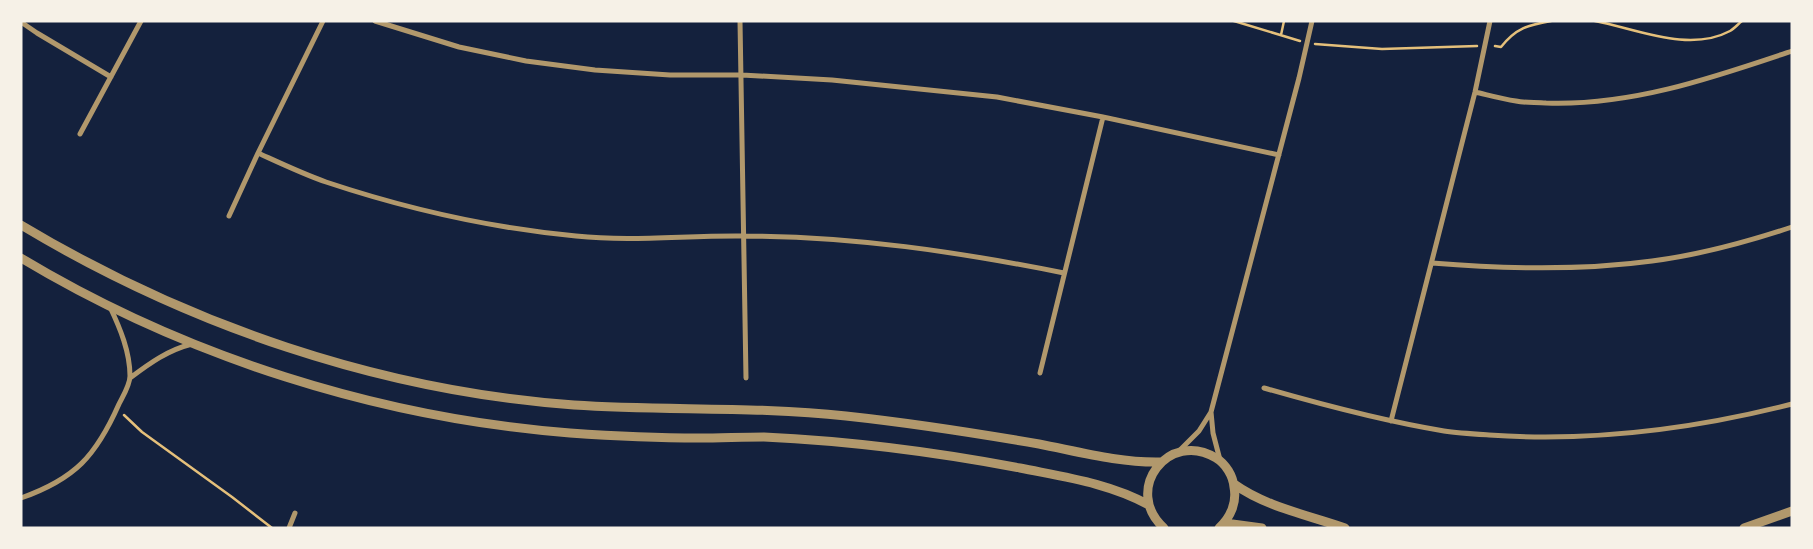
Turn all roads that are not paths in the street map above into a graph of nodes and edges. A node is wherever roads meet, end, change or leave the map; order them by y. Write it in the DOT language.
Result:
graph roads {
  1 [pos="141,21"];
  2 [pos="323,21"];
  3 [pos="375,21"];
  4 [pos="740,21"];
  5 [pos="1312,21"];
  6 [pos="1490,21"];
  7 [pos="21,22"];
  8 [pos="1792,51"];
  9 [pos="742,75"];
  10 [pos="111,77"];
  11 [pos="1475,92"];
  12 [pos="1103,117"];
  13 [pos="80,134"];
  14 [pos="258,153"];
  15 [pos="1279,155"];
  16 [pos="229,216"];
  17 [pos="21,225"];
  18 [pos="1792,227"];
  19 [pos="745,236"];
  20 [pos="21,258"];
  21 [pos="1432,263"];
  22 [pos="1064,273"];
  23 [pos="110,306"];
  24 [pos="195,343"];
  25 [pos="1040,373"];
  26 [pos="130,378"];
  27 [pos="746,378"];
  28 [pos="1264,388"];
  29 [pos="1792,404"];
  30 [pos="1211,412"];
  31 [pos="1392,421"];
  32 [pos="1177,453"];
  33 [pos="1220,461"];
  34 [pos="1162,462"];
  35 [pos="1234,484"];
  36 [pos="21,498"];
  37 [pos="1149,505"];
  38 [pos="1792,511"];
  39 [pos="295,513"];
  40 [pos="1157,524"];
  41 [pos="1222,525"];
  42 [pos="289,528"];
  43 [pos="1164,528"];
  44 [pos="1262,528"];
  45 [pos="1345,528"];
  46 [pos="1744,528"];
  1 -- 10 [label="street"];
  2 -- 14 [label="street"];
  3 -- 9 [label="street"];
  4 -- 9 [label="street"];
  5 -- 15 [label="street"];
  6 -- 11 [label="street"];
  7 -- 10 [label="street"];
  8 -- 11 [label="street"];
  9 -- 12 [label="street"];
  9 -- 19 [label="street"];
  10 -- 13 [label="street"];
  11 -- 21 [label="street"];
  12 -- 15 [label="street"];
  12 -- 22 [label="street"];
  14 -- 16 [label="street"];
  14 -- 19 [label="street"];
  15 -- 30 [label="street"];
  17 -- 34 [label="street"];
  18 -- 21 [label="street"];
  19 -- 22 [label="street"];
  19 -- 27 [label="street"];
  20 -- 23 [label="street"];
  21 -- 31 [label="street"];
  22 -- 25 [label="street"];
  23 -- 24 [label="street"];
  23 -- 26 [label="street"];
  24 -- 26 [label="street"];
  24 -- 37 [label="street"];
  26 -- 36 [label="street"];
  28 -- 31 [label="street"];
  29 -- 31 [label="street"];
  30 -- 32 [label="street"];
  30 -- 33 [label="street"];
  32 -- 33 [label="street"];
  32 -- 34 [label="street"];
  33 -- 35 [label="street"];
  34 -- 37 [label="street"];
  35 -- 41 [label="street"];
  35 -- 45 [label="street"];
  37 -- 40 [label="street"];
  38 -- 46 [label="street"];
  39 -- 42 [label="street"];
  40 -- 43 [label="street"];
  41 -- 44 [label="street"];
}
